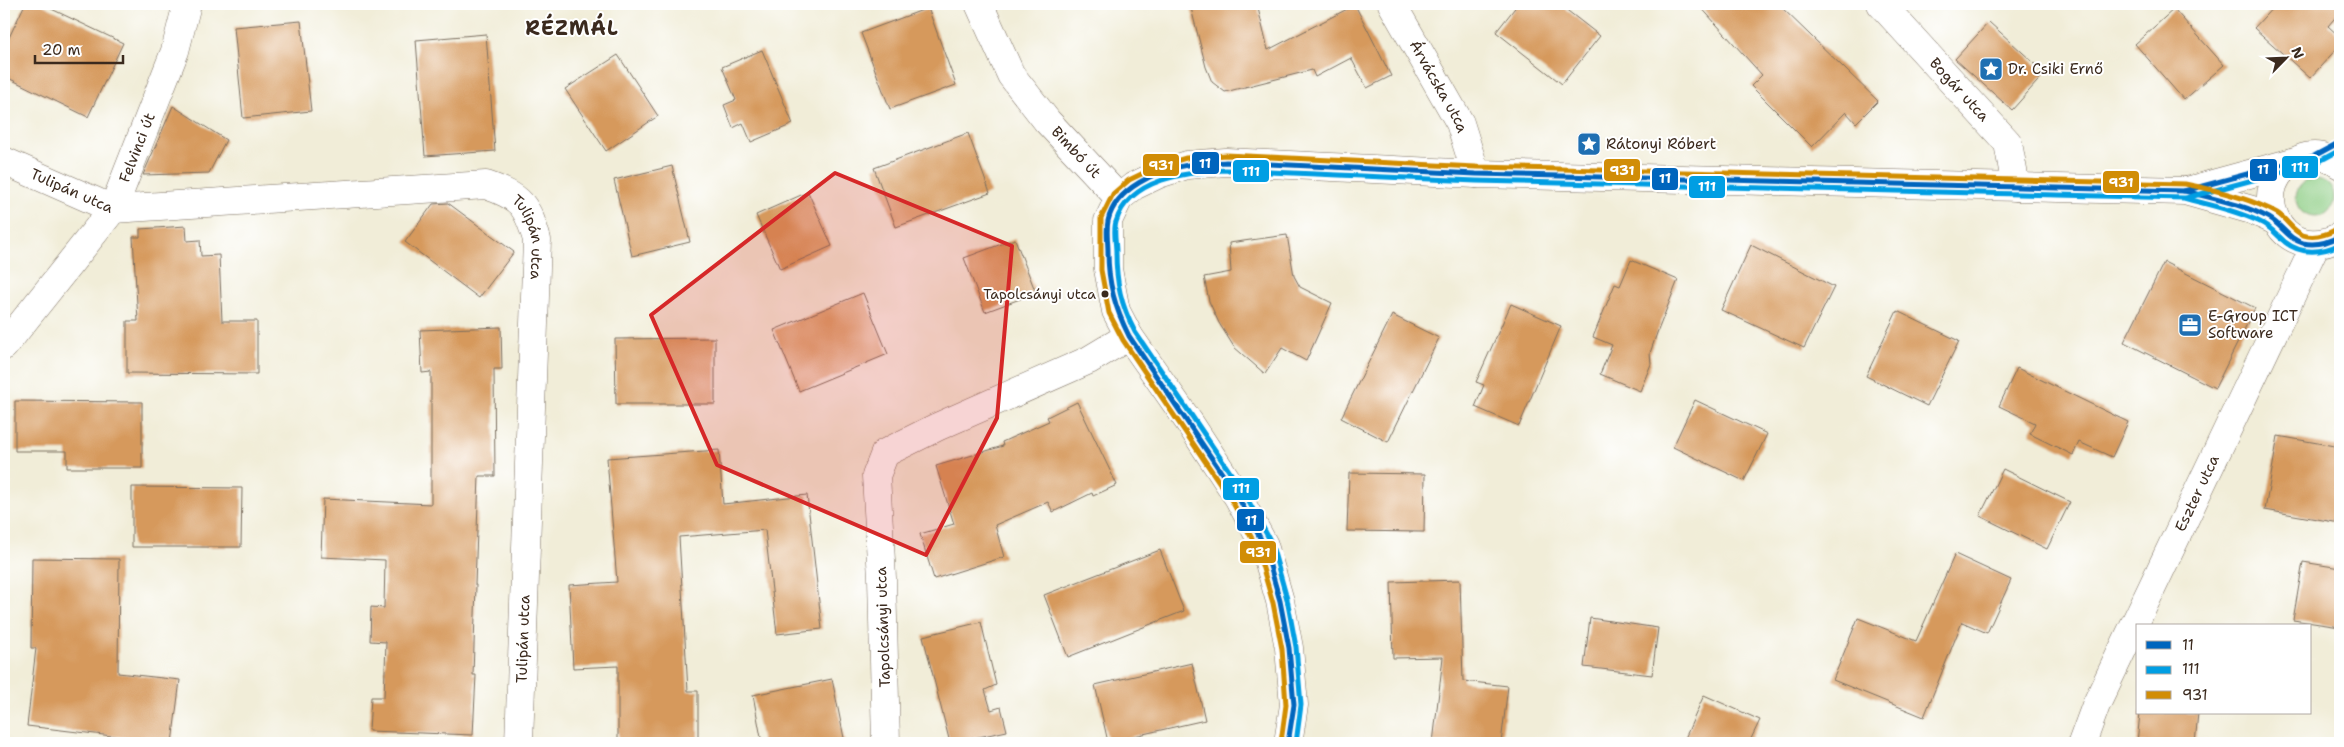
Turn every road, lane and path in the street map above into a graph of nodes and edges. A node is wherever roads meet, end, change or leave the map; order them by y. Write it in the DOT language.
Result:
graph roads {
  1 [pos="187,4"];
  2 [pos="978,4"];
  3 [pos="1392,4"];
  4 [pos="1881,4"];
  5 [pos="2340,142"];
  6 [pos="2303,159"];
  7 [pos="4,161"];
  8 [pos="2340,165"];
  9 [pos="1476,174"];
  10 [pos="2016,187"];
  11 [pos="2185,191"];
  12 [pos="1119,198"];
  13 [pos="113,210"];
  14 [pos="2276,221"];
  15 [pos="2328,240"];
  16 [pos="1129,336"];
  17 [pos="4,346"];
  18 [pos="2136,624"];
  19 [pos="2136,625"];
  20 [pos="519,743"];
  21 [pos="886,743"];
  22 [pos="1288,743"];
  23 [pos="2082,743"];
  1 -- 13 [label="street, Felvinci út"];
  2 -- 12 [label="street, Bimbó út"];
  3 -- 9 [label="street, Árvácska utca"];
  4 -- 10 [label="street, Bogár utca"];
  5 -- 6 [label="street"];
  6 -- 8 [label="street"];
  6 -- 11 [label="street"];
  6 -- 14 [label="street"];
  7 -- 13 [label="street, Tulipán utca"];
  9 -- 10 [label="street"];
  9 -- 12 [label="street"];
  10 -- 11 [label="street"];
  11 -- 14 [label="street"];
  12 -- 16 [label="street"];
  13 -- 17 [label="street, Felvinci út"];
  13 -- 20 [label="street, Tulipán utca"];
  14 -- 15 [label="street"];
  15 -- 18 [label="street, Eszter utca"];
  16 -- 21 [label="street, Tapolcsányi utca"];
  16 -- 22 [label="street"];
  19 -- 23 [label="street, Eszter utca"];
}
